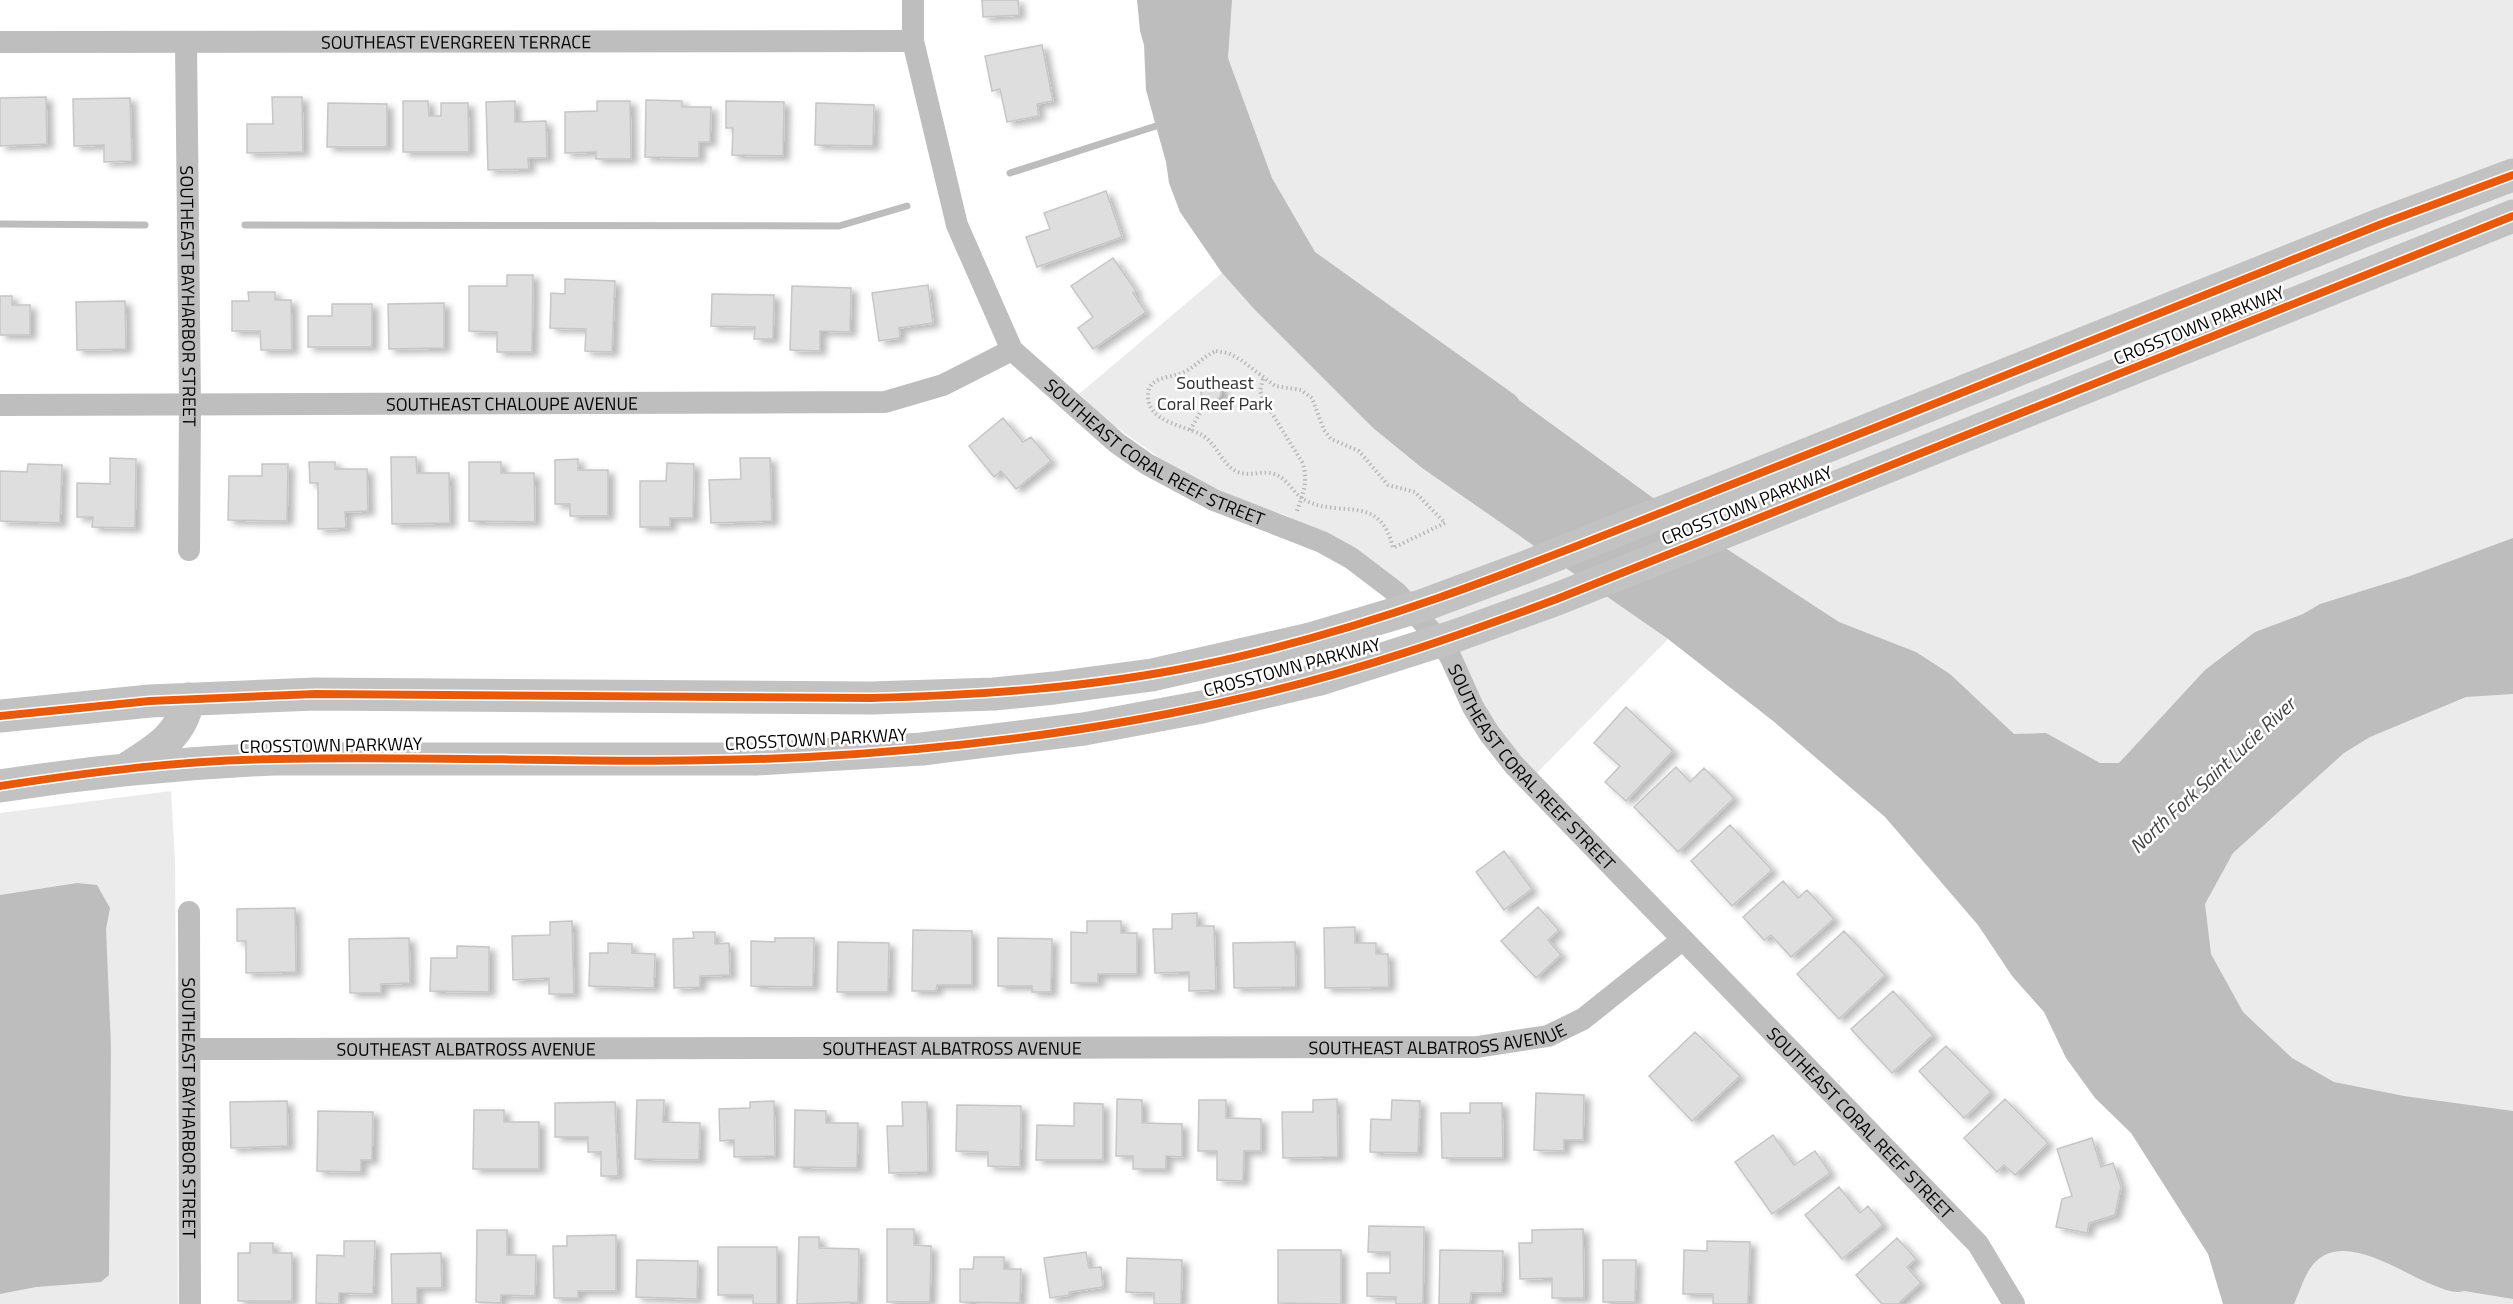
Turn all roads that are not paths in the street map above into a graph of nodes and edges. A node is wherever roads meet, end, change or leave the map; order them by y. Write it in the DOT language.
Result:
graph roads {
  1 [pos="913,0"];
  2 [pos="913,41"];
  3 [pos="0,42"];
  4 [pos="186,44"];
  5 [pos="2513,174"];
  6 [pos="2513,216"];
  7 [pos="1012,350"];
  8 [pos="0,405"];
  9 [pos="190,405"];
  10 [pos="189,550"];
  11 [pos="188,699"];
  12 [pos="0,716"];
  13 [pos="125,770"];
  14 [pos="0,786"];
  15 [pos="189,912"];
  16 [pos="1683,940"];
  17 [pos="190,1048"];
  18 [pos="190,1304"];
  19 [pos="2014,1304"];
  1 -- 2 [label="street, SOUTHEAST CORAL REEF STREET"];
  2 -- 4 [label="street, SOUTHEAST EVERGREEN TERRACE"];
  2 -- 7 [label="street, SOUTHEAST CORAL REEF STREET"];
  3 -- 4 [label="street, SOUTHEAST EVERGREEN TERRACE"];
  4 -- 9 [label="street, SOUTHEAST BAYHARBOR STREET"];
  5 -- 11 [label="main road, CROSSTOWN PARKWAY, bridge"];
  6 -- 13 [label="main road, CROSSTOWN PARKWAY, bridge"];
  7 -- 9 [label="street, SOUTHEAST CHALOUPE AVENUE"];
  7 -- 16 [label="street, SOUTHEAST CORAL REEF STREET"];
  8 -- 9 [label="street, SOUTHEAST CHALOUPE AVENUE"];
  9 -- 10 [label="street, SOUTHEAST BAYHARBOR STREET"];
  11 -- 12 [label="main road, CROSSTOWN PARKWAY"];
  11 -- 13 [label="main road"];
  13 -- 14 [label="main road, CROSSTOWN PARKWAY"];
  15 -- 17 [label="street, SOUTHEAST BAYHARBOR STREET"];
  16 -- 17 [label="street, SOUTHEAST ALBATROSS AVENUE"];
  16 -- 19 [label="street, SOUTHEAST CORAL REEF STREET"];
  17 -- 18 [label="street, SOUTHEAST BAYHARBOR STREET"];
}
